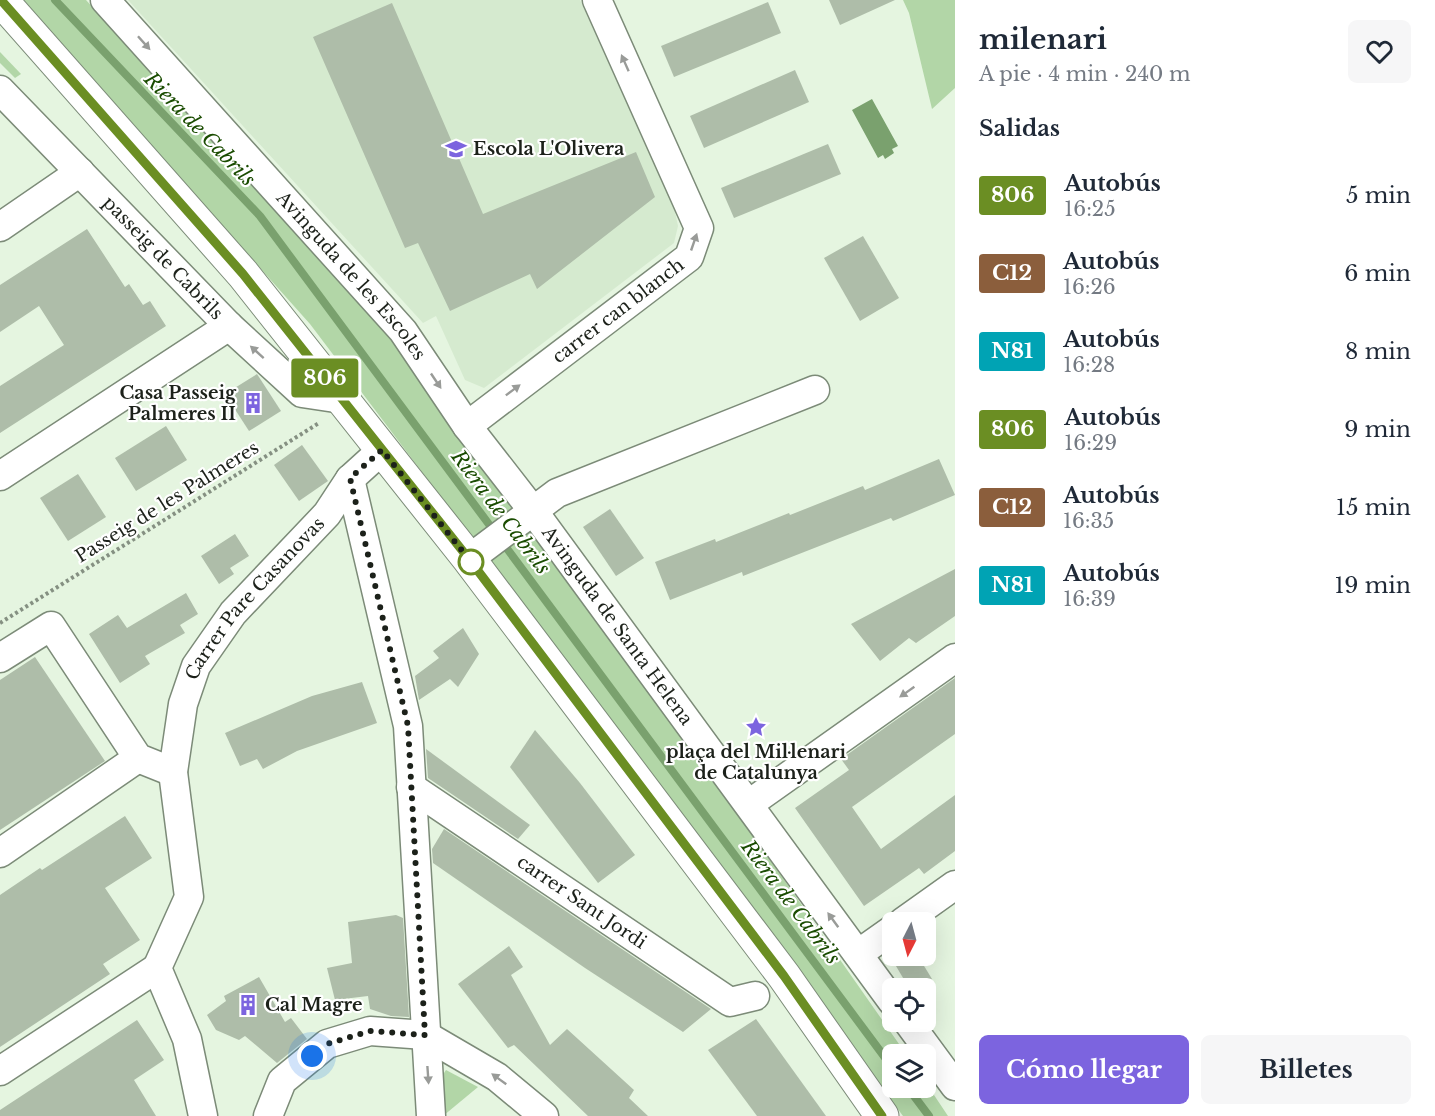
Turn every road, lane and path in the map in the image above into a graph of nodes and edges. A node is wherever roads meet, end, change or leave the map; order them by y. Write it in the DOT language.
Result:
graph roads {
  1 [pos="1,0"];
  2 [pos="105,0"];
  3 [pos="597,0"];
  4 [pos="0,23"];
  5 [pos="0,90"];
  6 [pos="99,111"];
  7 [pos="80,172"];
  8 [pos="0,227"];
  9 [pos="229,326"];
  10 [pos="815,390"];
  11 [pos="342,399"];
  12 [pos="467,426"];
  13 [pos="382,450"];
  14 [pos="0,476"];
  15 [pos="350,478"];
  16 [pos="529,516"];
  17 [pos="475,555"];
  18 [pos="0,623"];
  19 [pos="0,658"];
  20 [pos="955,658"];
  21 [pos="138,758"];
  22 [pos="173,772"];
  23 [pos="411,787"];
  24 [pos="748,804"];
  25 [pos="0,853"];
  26 [pos="955,885"];
  27 [pos="917,912"];
  28 [pos="882,937"];
  29 [pos="858,954"];
  30 [pos="157,968"];
  31 [pos="882,987"];
  32 [pos="755,996"];
  33 [pos="915,1032"];
  34 [pos="425,1035"];
  35 [pos="0,1071"];
  36 [pos="955,1086"];
  37 [pos="203,1116"];
  38 [pos="268,1116"];
  39 [pos="431,1116"];
  40 [pos="544,1116"];
  41 [pos="882,1116"];
  1 -- 6 [label="street"];
  2 -- 12 [label="street, Avinguda de les Escoles, one-way"];
  12 -- 3 [label="street, carrer can blanch, one-way"];
  4 -- 6 [label="street"];
  5 -- 7 [label="street, passeig de Cabrils"];
  6 -- 11 [label="street"];
  7 -- 8 [label="street"];
  7 -- 9 [label="street, passeig de Cabrils"];
  11 -- 9 [label="street, passeig de Cabrils, one-way"];
  9 -- 14 [label="street"];
  10 -- 16 [label="street"];
  11 -- 13 [label="street"];
  11 -- 18 [label="path, Passeig de les Palmeres"];
  12 -- 16 [label="street, Avinguda de les Escoles"];
  13 -- 15 [label="street, Carrer Pare Casanovas"];
  13 -- 17 [label="street"];
  15 -- 22 [label="street, Carrer Pare Casanovas"];
  15 -- 23 [label="street"];
  16 -- 17 [label="street"];
  16 -- 24 [label="street, Avinguda de Santa Helena"];
  17 -- 41 [label="street"];
  19 -- 21 [label="street"];
  20 -- 24 [label="street, one-way"];
  21 -- 22 [label="street"];
  21 -- 25 [label="street"];
  22 -- 30 [label="street"];
  23 -- 32 [label="street, carrer Sant Jordi"];
  23 -- 34 [label="street"];
  29 -- 24 [label="street, Avinguda de Santa Helena, one-way"];
  26 -- 27 [label="street"];
  28 -- 29 [label="street"];
  29 -- 31 [label="street, Avinguda de Santa Helena"];
  30 -- 35 [label="street"];
  30 -- 37 [label="street"];
  33 -- 36 [label="street"];
  34 -- 38 [label="street"];
  34 -- 39 [label="street, one-way"];
  40 -- 34 [label="street, one-way"];
}
